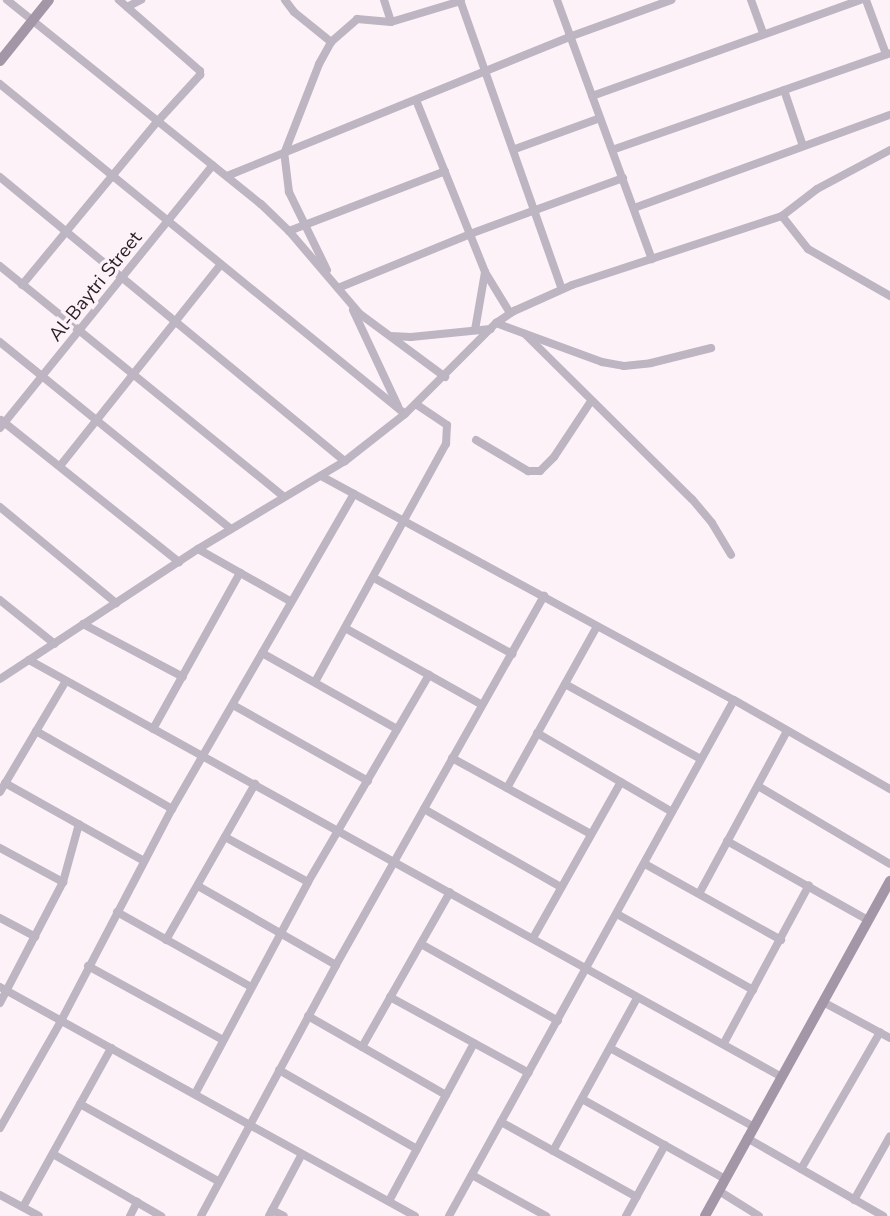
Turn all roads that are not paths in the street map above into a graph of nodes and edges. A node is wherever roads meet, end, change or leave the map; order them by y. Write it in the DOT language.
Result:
graph roads {
  1 [pos="7,0"];
  2 [pos="49,0"];
  3 [pos="119,0"];
  4 [pos="141,0"];
  5 [pos="285,0"];
  6 [pos="384,0"];
  7 [pos="557,0"];
  8 [pos="641,0"];
  9 [pos="671,0"];
  10 [pos="751,0"];
  11 [pos="860,0"];
  12 [pos="866,0"];
  13 [pos="461,1"];
  14 [pos="127,7"];
  15 [pos="644,9"];
  16 [pos="33,20"];
  17 [pos="391,22"];
  18 [pos="763,33"];
  19 [pos="569,37"];
  20 [pos="331,42"];
  21 [pos="888,53"];
  22 [pos="0,61"];
  23 [pos="487,72"];
  24 [pos="0,84"];
  25 [pos="785,90"];
  26 [pos="592,96"];
  27 [pos="415,100"];
  28 [pos="890,115"];
  29 [pos="600,118"];
  30 [pos="157,121"];
  31 [pos="803,146"];
  32 [pos="515,149"];
  33 [pos="612,150"];
  34 [pos="890,150"];
  35 [pos="284,153"];
  36 [pos="213,165"];
  37 [pos="445,171"];
  38 [pos="112,176"];
  39 [pos="227,176"];
  40 [pos="0,177"];
  41 [pos="623,178"];
  42 [pos="634,208"];
  43 [pos="537,210"];
  44 [pos="782,216"];
  45 [pos="169,222"];
  46 [pos="306,222"];
  47 [pos="67,231"];
  48 [pos="289,231"];
  49 [pos="470,234"];
  50 [pos="652,259"];
  51 [pos="221,264"];
  52 [pos="0,267"];
  53 [pos="485,272"];
  54 [pos="124,278"];
  55 [pos="331,279"];
  56 [pos="22,285"];
  57 [pos="338,288"];
  58 [pos="562,289"];
  59 [pos="890,296"];
  60 [pos="350,303"];
  61 [pos="510,313"];
  62 [pos="176,320"];
  63 [pos="494,326"];
  64 [pos="475,330"];
  65 [pos="81,331"];
  66 [pos="525,334"];
  67 [pos="388,335"];
  68 [pos="0,342"];
  69 [pos="711,348"];
  70 [pos="134,374"];
  71 [pos="42,376"];
  72 [pos="445,377"];
  73 [pos="591,401"];
  74 [pos="416,404"];
  75 [pos="402,411"];
  76 [pos="96,418"];
  77 [pos="1,424"];
  78 [pos="476,440"];
  79 [pos="345,461"];
  80 [pos="60,466"];
  81 [pos="321,476"];
  82 [pos="354,494"];
  83 [pos="284,497"];
  84 [pos="0,506"];
  85 [pos="405,521"];
  86 [pos="232,529"];
  87 [pos="198,549"];
  88 [pos="731,555"];
  89 [pos="179,562"];
  90 [pos="240,573"];
  91 [pos="374,578"];
  92 [pos="544,596"];
  93 [pos="0,600"];
  94 [pos="290,601"];
  95 [pos="116,603"];
  96 [pos="83,624"];
  97 [pos="597,626"];
  98 [pos="345,628"];
  99 [pos="55,644"];
  100 [pos="262,653"];
  101 [pos="512,654"];
  102 [pos="30,660"];
  103 [pos="429,675"];
  104 [pos="183,677"];
  105 [pos="0,679"];
  106 [pos="66,681"];
  107 [pos="315,682"];
  108 [pos="565,684"];
  109 [pos="734,700"];
  110 [pos="233,705"];
  111 [pos="482,705"];
  112 [pos="153,729"];
  113 [pos="397,729"];
  114 [pos="36,731"];
  115 [pos="788,731"];
  116 [pos="537,733"];
  117 [pos="204,757"];
  118 [pos="452,758"];
  119 [pos="702,759"];
  120 [pos="368,781"];
  121 [pos="621,782"];
  122 [pos="5,783"];
  123 [pos="255,785"];
  124 [pos="758,786"];
  125 [pos="507,788"];
  126 [pos="890,789"];
  127 [pos="0,792"];
  128 [pos="172,809"];
  129 [pos="424,809"];
  130 [pos="673,812"];
  131 [pos="79,824"];
  132 [pos="338,831"];
  133 [pos="591,834"];
  134 [pos="225,837"];
  135 [pos="727,841"];
  136 [pos="0,848"];
  137 [pos="144,861"];
  138 [pos="394,861"];
  139 [pos="645,864"];
  140 [pos="890,864"];
  141 [pos="890,881"];
  142 [pos="63,882"];
  143 [pos="308,882"];
  144 [pos="810,885"];
  145 [pos="198,886"];
  146 [pos="561,887"];
  147 [pos="450,892"];
  148 [pos="700,892"];
  149 [pos="117,912"];
  150 [pos="617,915"];
  151 [pos="0,918"];
  152 [pos="868,920"];
  153 [pos="280,933"];
  154 [pos="35,937"];
  155 [pos="533,938"];
  156 [pos="166,940"];
  157 [pos="781,940"];
  158 [pos="421,944"];
  159 [pos="336,965"];
  160 [pos="88,966"];
  161 [pos="587,968"];
  162 [pos="251,987"];
  163 [pos="3,989"];
  164 [pos="753,990"];
  165 [pos="390,998"];
  166 [pos="638,998"];
  167 [pos="823,1002"];
  168 [pos="0,1003"];
  169 [pos="308,1016"];
  170 [pos="61,1021"];
  171 [pos="558,1021"];
  172 [pos="880,1032"];
  173 [pos="890,1038"];
  174 [pos="223,1040"];
  175 [pos="474,1043"];
  176 [pos="724,1044"];
  177 [pos="362,1047"];
  178 [pos="111,1048"];
  179 [pos="610,1048"];
  180 [pos="279,1070"];
  181 [pos="529,1073"];
  182 [pos="782,1077"];
  183 [pos="195,1094"];
  184 [pos="446,1094"];
  185 [pos="582,1099"];
  186 [pos="80,1104"];
  187 [pos="501,1122"];
  188 [pos="249,1124"];
  189 [pos="754,1127"];
  190 [pos="0,1128"];
  191 [pos="890,1136"];
  192 [pos="747,1138"];
  193 [pos="665,1146"];
  194 [pos="416,1149"];
  195 [pos="553,1151"];
  196 [pos="52,1154"];
  197 [pos="302,1154"];
  198 [pos="801,1169"];
  199 [pos="472,1175"];
  200 [pos="725,1179"];
  201 [pos="218,1181"];
  202 [pos="719,1191"];
  203 [pos="0,1195"];
  204 [pos="637,1197"];
  205 [pos="854,1200"];
  206 [pos="388,1201"];
  207 [pos="137,1202"];
  208 [pos="23,1208"];
  209 [pos="271,1213"];
  210 [pos="39,1216"];
  211 [pos="130,1216"];
  212 [pos="160,1216"];
  213 [pos="201,1216"];
  214 [pos="284,1216"];
  215 [pos="415,1216"];
  216 [pos="449,1216"];
  217 [pos="546,1216"];
  218 [pos="626,1216"];
  219 [pos="705,1216"];
  220 [pos="759,1216"];
  221 [pos="883,1216"];
  1 -- 16 [label="street"];
  2 -- 16 [label="street"];
  3 -- 14 [label="street"];
  4 -- 14 [label="street"];
  5 -- 20 [label="street"];
  6 -- 17 [label="street"];
  7 -- 19 [label="street"];
  8 -- 15 [label="street"];
  9 -- 15 [label="street"];
  10 -- 18 [label="street"];
  11 -- 18 [label="street"];
  12 -- 21 [label="street"];
  13 -- 17 [label="street"];
  13 -- 23 [label="street"];
  14 -- 30 [label="street"];
  15 -- 19 [label="street"];
  16 -- 22 [label="street"];
  16 -- 30 [label="street"];
  17 -- 20 [label="street"];
  18 -- 26 [label="street"];
  19 -- 23 [label="street"];
  19 -- 26 [label="street"];
  20 -- 35 [label="street"];
  21 -- 25 [label="street"];
  23 -- 27 [label="street"];
  23 -- 32 [label="street"];
  24 -- 38 [label="street"];
  25 -- 31 [label="street"];
  25 -- 33 [label="street"];
  26 -- 29 [label="street"];
  27 -- 35 [label="street"];
  27 -- 37 [label="street"];
  28 -- 31 [label="street"];
  29 -- 32 [label="street"];
  29 -- 33 [label="street"];
  30 -- 36 [label="street"];
  30 -- 38 [label="street"];
  31 -- 42 [label="street"];
  32 -- 43 [label="street"];
  33 -- 41 [label="street"];
  34 -- 44 [label="street"];
  35 -- 39 [label="street"];
  35 -- 46 [label="street"];
  36 -- 39 [label="street"];
  36 -- 45 [label="street, Al-Baytri Street"];
  37 -- 46 [label="street"];
  37 -- 49 [label="street"];
  38 -- 45 [label="street"];
  38 -- 47 [label="street"];
  39 -- 48 [label="street"];
  40 -- 47 [label="street"];
  41 -- 42 [label="street"];
  41 -- 43 [label="street"];
  42 -- 50 [label="street"];
  43 -- 49 [label="street"];
  43 -- 58 [label="street"];
  44 -- 50 [label="street"];
  44 -- 59 [label="street"];
  45 -- 51 [label="street"];
  45 -- 54 [label="street, Al-Baytri Street"];
  46 -- 48 [label="street"];
  46 -- 55 [label="street"];
  47 -- 54 [label="street"];
  47 -- 56 [label="street"];
  48 -- 55 [label="street"];
  49 -- 53 [label="street"];
  49 -- 57 [label="street"];
  50 -- 58 [label="street"];
  51 -- 62 [label="street"];
  51 -- 75 [label="street"];
  52 -- 56 [label="street"];
  53 -- 61 [label="street"];
  53 -- 64 [label="street"];
  54 -- 62 [label="street"];
  54 -- 65 [label="street, Al-Baytri Street"];
  55 -- 57 [label="street"];
  56 -- 65 [label="street"];
  57 -- 60 [label="street"];
  58 -- 61 [label="street"];
  60 -- 67 [label="street"];
  60 -- 75 [label="street"];
  61 -- 63 [label="street"];
  62 -- 70 [label="street"];
  62 -- 79 [label="street"];
  63 -- 64 [label="street"];
  63 -- 66 [label="street"];
  63 -- 72 [label="street"];
  64 -- 67 [label="street"];
  65 -- 70 [label="street"];
  65 -- 71 [label="street, Al-Baytri Street"];
  66 -- 69 [label="street"];
  66 -- 73 [label="street"];
  67 -- 72 [label="street"];
  68 -- 71 [label="street"];
  70 -- 76 [label="street"];
  70 -- 83 [label="street"];
  71 -- 76 [label="street"];
  71 -- 77 [label="street, Al-Baytri Street"];
  72 -- 74 [label="street"];
  73 -- 78 [label="street"];
  73 -- 88 [label="street"];
  74 -- 75 [label="street"];
  74 -- 85 [label="street"];
  75 -- 79 [label="street"];
  76 -- 80 [label="street"];
  76 -- 86 [label="street"];
  77 -- 80 [label="street"];
  79 -- 81 [label="street"];
  80 -- 89 [label="street"];
  81 -- 82 [label="street"];
  81 -- 83 [label="street"];
  82 -- 85 [label="street"];
  82 -- 94 [label="street"];
  83 -- 86 [label="street"];
  84 -- 95 [label="street"];
  85 -- 91 [label="street"];
  85 -- 92 [label="street"];
  86 -- 87 [label="street"];
  87 -- 89 [label="street"];
  87 -- 90 [label="street"];
  89 -- 95 [label="street"];
  90 -- 94 [label="street"];
  90 -- 104 [label="street"];
  91 -- 98 [label="street"];
  91 -- 101 [label="street"];
  92 -- 97 [label="street"];
  92 -- 101 [label="street"];
  93 -- 99 [label="street"];
  94 -- 100 [label="street"];
  95 -- 96 [label="street"];
  96 -- 99 [label="street"];
  96 -- 104 [label="street"];
  97 -- 108 [label="street"];
  97 -- 109 [label="street"];
  98 -- 103 [label="street"];
  98 -- 107 [label="street"];
  99 -- 102 [label="street"];
  100 -- 107 [label="street"];
  100 -- 110 [label="street"];
  101 -- 111 [label="street"];
  102 -- 105 [label="street"];
  102 -- 106 [label="street"];
  103 -- 111 [label="street"];
  103 -- 113 [label="street"];
  104 -- 112 [label="street"];
  106 -- 112 [label="street"];
  106 -- 114 [label="street"];
  107 -- 113 [label="street"];
  108 -- 116 [label="street"];
  108 -- 119 [label="street"];
  109 -- 115 [label="street"];
  109 -- 119 [label="street"];
  110 -- 117 [label="street"];
  110 -- 120 [label="street"];
  111 -- 118 [label="street"];
  112 -- 117 [label="street"];
  113 -- 120 [label="street"];
  114 -- 122 [label="street"];
  114 -- 128 [label="street"];
  115 -- 124 [label="street"];
  115 -- 126 [label="street"];
  116 -- 121 [label="street"];
  116 -- 125 [label="street"];
  117 -- 123 [label="street"];
  117 -- 128 [label="street"];
  118 -- 125 [label="street"];
  118 -- 129 [label="street"];
  119 -- 130 [label="street"];
  120 -- 132 [label="street"];
  121 -- 130 [label="street"];
  121 -- 133 [label="street"];
  122 -- 127 [label="street"];
  122 -- 131 [label="street"];
  123 -- 132 [label="street"];
  123 -- 134 [label="street"];
  124 -- 135 [label="street"];
  124 -- 140 [label="street"];
  125 -- 133 [label="street"];
  128 -- 137 [label="street"];
  129 -- 138 [label="street"];
  129 -- 146 [label="street"];
  130 -- 139 [label="street"];
  131 -- 137 [label="street"];
  131 -- 142 [label="street"];
  132 -- 138 [label="street"];
  132 -- 143 [label="street"];
  133 -- 146 [label="street"];
  134 -- 143 [label="street"];
  134 -- 145 [label="street"];
  135 -- 144 [label="street"];
  135 -- 148 [label="street"];
  136 -- 142 [label="street"];
  137 -- 149 [label="street"];
  138 -- 147 [label="street"];
  138 -- 159 [label="street"];
  139 -- 148 [label="street"];
  139 -- 150 [label="street"];
  141 -- 152 [label="street"];
  142 -- 154 [label="street"];
  143 -- 153 [label="street"];
  144 -- 152 [label="street"];
  144 -- 157 [label="street"];
  145 -- 153 [label="street"];
  145 -- 156 [label="street"];
  146 -- 155 [label="street"];
  147 -- 155 [label="street"];
  147 -- 158 [label="street"];
  148 -- 157 [label="street"];
  149 -- 156 [label="street"];
  149 -- 160 [label="street"];
  150 -- 161 [label="street"];
  150 -- 164 [label="street"];
  151 -- 154 [label="street"];
  152 -- 167 [label="street"];
  153 -- 159 [label="street"];
  153 -- 162 [label="street"];
  154 -- 163 [label="street"];
  155 -- 161 [label="street"];
  156 -- 162 [label="street"];
  157 -- 164 [label="street"];
  158 -- 165 [label="street"];
  158 -- 171 [label="street"];
  159 -- 169 [label="street"];
  160 -- 170 [label="street"];
  160 -- 174 [label="street"];
  161 -- 166 [label="street"];
  161 -- 171 [label="street"];
  162 -- 174 [label="street"];
  163 -- 168 [label="street"];
  163 -- 170 [label="street"];
  164 -- 176 [label="street"];
  165 -- 175 [label="street"];
  165 -- 177 [label="street"];
  166 -- 176 [label="street"];
  166 -- 179 [label="street"];
  167 -- 172 [label="street"];
  167 -- 182 [label="street"];
  169 -- 177 [label="street"];
  169 -- 180 [label="street"];
  170 -- 178 [label="street"];
  170 -- 190 [label="street"];
  171 -- 181 [label="street"];
  172 -- 173 [label="street"];
  172 -- 198 [label="street"];
  174 -- 183 [label="street"];
  175 -- 181 [label="street"];
  175 -- 184 [label="street"];
  176 -- 182 [label="street"];
  177 -- 184 [label="street"];
  178 -- 183 [label="street"];
  178 -- 186 [label="street"];
  179 -- 185 [label="street"];
  179 -- 189 [label="street"];
  180 -- 188 [label="street"];
  180 -- 194 [label="street"];
  181 -- 187 [label="street"];
  182 -- 189 [label="street"];
  183 -- 188 [label="street"];
  184 -- 194 [label="street"];
  185 -- 193 [label="street"];
  185 -- 195 [label="street"];
  186 -- 196 [label="street"];
  186 -- 201 [label="street"];
  187 -- 195 [label="street"];
  187 -- 199 [label="street"];
  188 -- 197 [label="street"];
  188 -- 201 [label="street"];
  189 -- 192 [label="street"];
  191 -- 205 [label="street"];
  192 -- 198 [label="street"];
  192 -- 200 [label="street"];
  193 -- 200 [label="street"];
  193 -- 204 [label="street"];
  194 -- 206 [label="street"];
  195 -- 204 [label="street"];
  196 -- 207 [label="street"];
  196 -- 208 [label="street"];
  197 -- 206 [label="street"];
  197 -- 209 [label="street"];
  198 -- 205 [label="street"];
  199 -- 216 [label="street"];
  199 -- 217 [label="street"];
  200 -- 202 [label="street"];
  201 -- 213 [label="street"];
  202 -- 219 [label="street"];
  202 -- 220 [label="street"];
  203 -- 208 [label="street"];
  204 -- 218 [label="street"];
  205 -- 221 [label="street"];
  206 -- 215 [label="street"];
  207 -- 211 [label="street"];
  207 -- 212 [label="street"];
  208 -- 210 [label="street"];
  209 -- 214 [label="street"];
}
